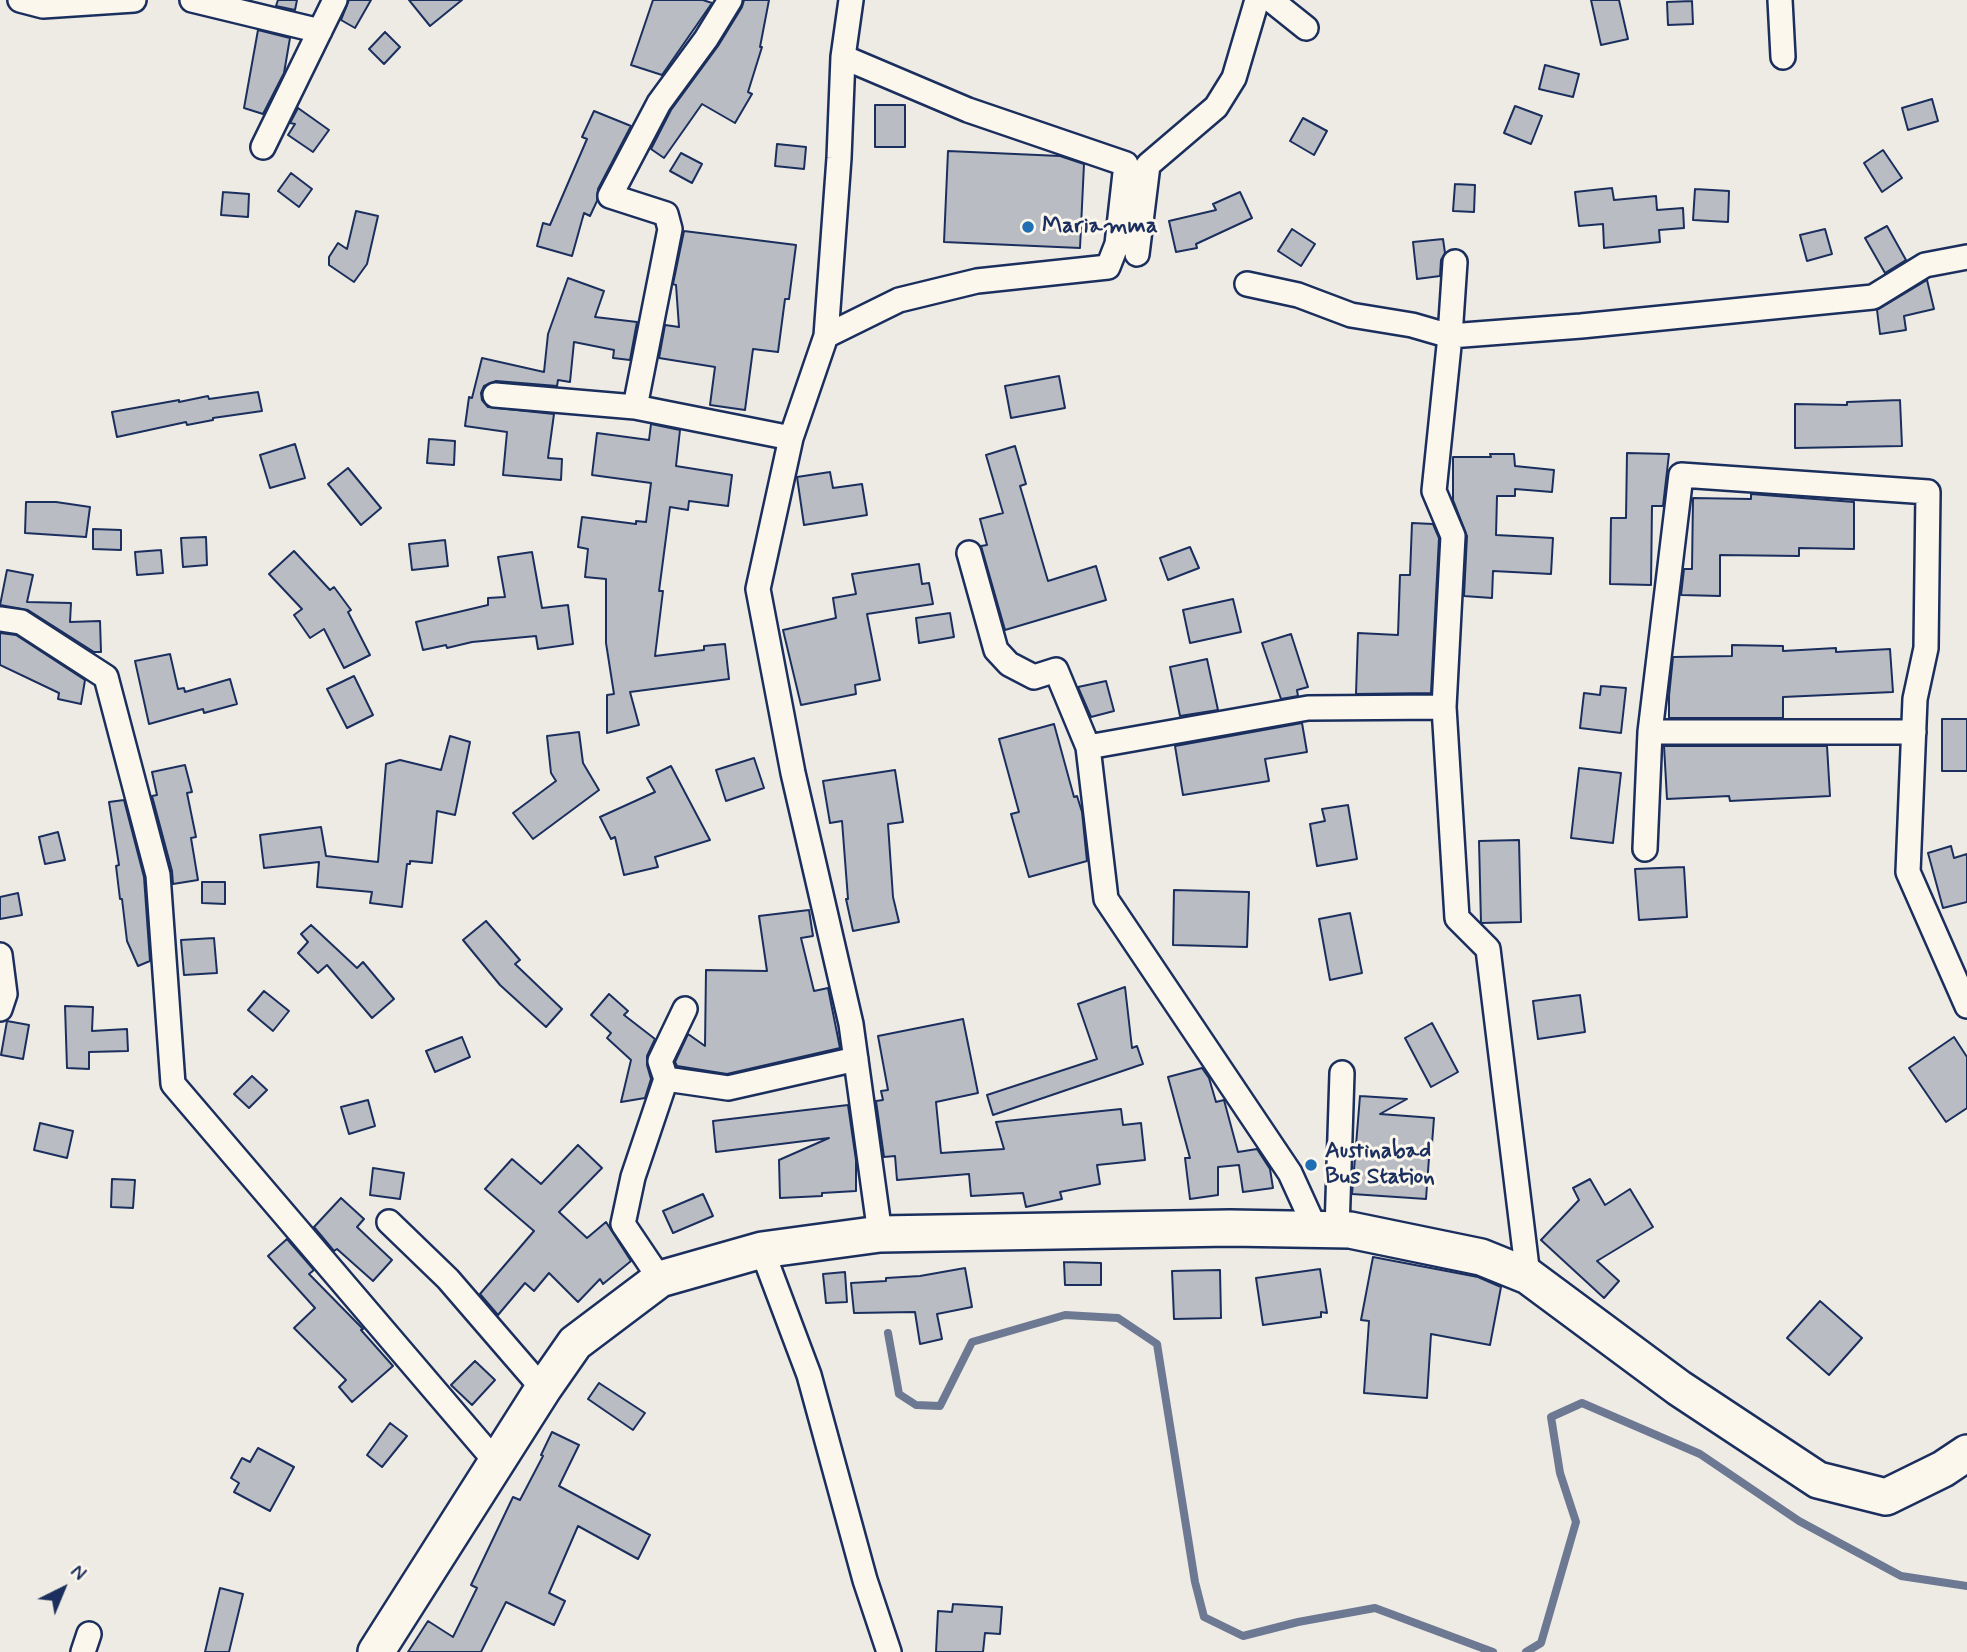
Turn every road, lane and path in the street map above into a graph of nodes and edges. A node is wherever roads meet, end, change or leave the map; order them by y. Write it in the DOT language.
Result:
graph roads {
  1 [pos="20,0"];
  2 [pos="134,0"];
  3 [pos="192,0"];
  4 [pos="335,0"];
  5 [pos="730,0"];
  6 [pos="851,0"];
  7 [pos="1257,0"];
  8 [pos="1271,0"];
  9 [pos="1780,0"];
  10 [pos="1306,28"];
  11 [pos="320,31"];
  12 [pos="843,57"];
  13 [pos="1783,57"];
  14 [pos="263,146"];
  15 [pos="1137,254"];
  16 [pos="1967,257"];
  17 [pos="1455,261"];
  18 [pos="1247,284"];
  19 [pos="827,336"];
  20 [pos="1450,336"];
  21 [pos="495,395"];
  22 [pos="635,407"];
  23 [pos="791,438"];
  24 [pos="970,553"];
  25 [pos="0,619"];
  26 [pos="1444,707"];
  27 [pos="1650,732"];
  28 [pos="1914,732"];
  29 [pos="1088,747"];
  30 [pos="1645,849"];
  31 [pos="0,955"];
  32 [pos="1967,1006"];
  33 [pos="0,1009"];
  34 [pos="685,1009"];
  35 [pos="856,1059"];
  36 [pos="1342,1073"];
  37 [pos="666,1079"];
  38 [pos="388,1222"];
  39 [pos="1326,1230"];
  40 [pos="880,1234"];
  41 [pos="762,1250"];
  42 [pos="1528,1276"];
  43 [pos="660,1279"];
  44 [pos="543,1389"];
  45 [pos="1967,1453"];
  46 [pos="496,1462"];
  47 [pos="376,1652"];
  48 [pos="890,1652"];
  1 -- 2 [label="street"];
  3 -- 11 [label="street"];
  4 -- 11 [label="street"];
  5 -- 22 [label="street"];
  6 -- 12 [label="street"];
  7 -- 15 [label="street"];
  8 -- 10 [label="street"];
  9 -- 13 [label="street"];
  11 -- 14 [label="street"];
  12 -- 19 [label="street"];
  12 -- 19 [label="street"];
  16 -- 20 [label="street"];
  17 -- 20 [label="street"];
  18 -- 20 [label="street"];
  19 -- 23 [label="street"];
  20 -- 26 [label="street"];
  21 -- 22 [label="street"];
  22 -- 23 [label="street"];
  23 -- 35 [label="street"];
  24 -- 29 [label="street"];
  25 -- 46 [label="street"];
  26 -- 29 [label="street"];
  26 -- 42 [label="street"];
  27 -- 28 [label="street"];
  27 -- 28 [label="street"];
  27 -- 30 [label="street"];
  28 -- 32 [label="street"];
  29 -- 39 [label="street"];
  31 -- 33 [label="street"];
  34 -- 37 [label="street"];
  35 -- 37 [label="street"];
  35 -- 40 [label="street"];
  36 -- 39 [label="street"];
  37 -- 43 [label="street"];
  38 -- 44 [label="street"];
  39 -- 40 [label="main road"];
  39 -- 42 [label="main road"];
  40 -- 41 [label="main road"];
  41 -- 43 [label="main road"];
  41 -- 48 [label="street"];
  42 -- 45 [label="main road"];
  43 -- 44 [label="main road"];
  44 -- 46 [label="main road"];
  46 -- 47 [label="main road"];
}
